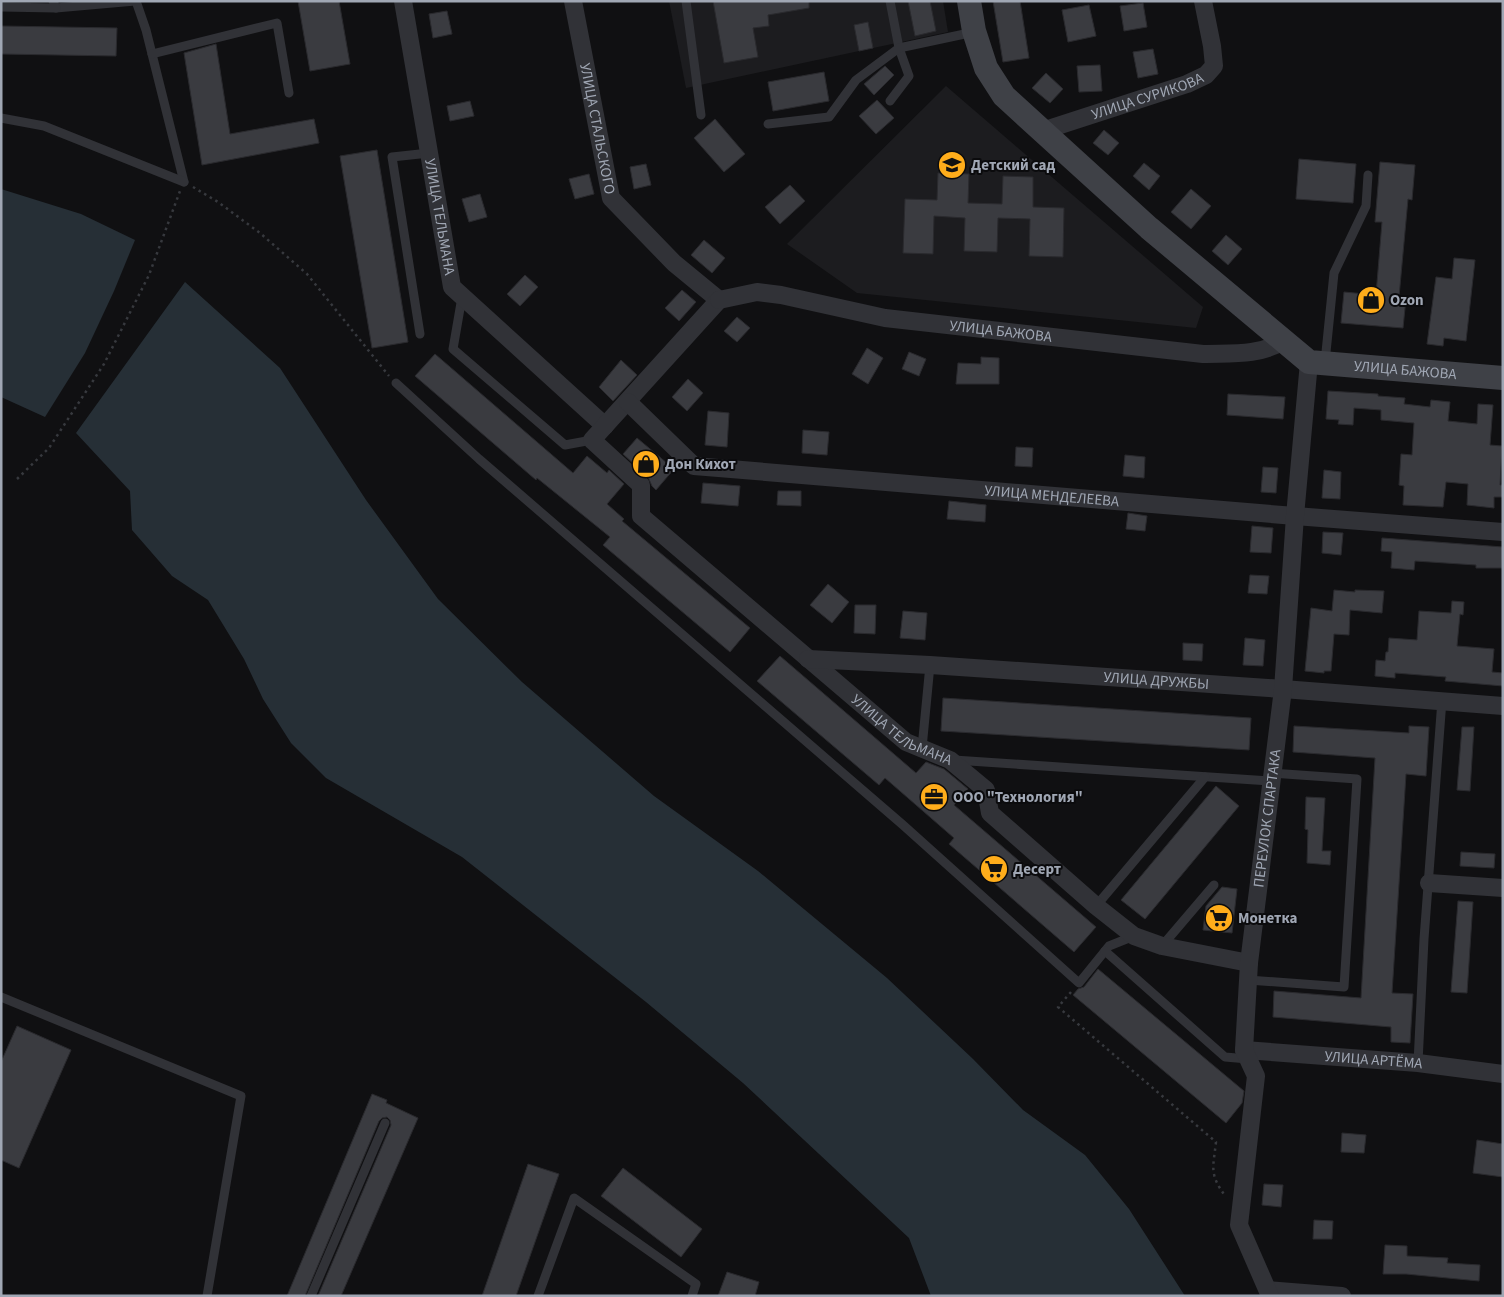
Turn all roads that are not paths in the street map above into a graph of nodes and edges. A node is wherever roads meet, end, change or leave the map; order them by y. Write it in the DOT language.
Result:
graph roads {
  1 [pos="136,1"];
  2 [pos="403,1"];
  3 [pos="573,1"];
  4 [pos="686,1"];
  5 [pos="890,1"];
  6 [pos="969,1"];
  7 [pos="1203,1"];
  8 [pos="55,5"];
  9 [pos="1,7"];
  10 [pos="974,32"];
  11 [pos="900,48"];
  12 [pos="152,54"];
  13 [pos="289,93"];
  14 [pos="890,101"];
  15 [pos="701,115"];
  16 [pos="1,118"];
  17 [pos="768,124"];
  18 [pos="1042,131"];
  19 [pos="429,153"];
  20 [pos="1368,175"];
  21 [pos="462,297"];
  22 [pos="719,300"];
  23 [pos="420,334"];
  24 [pos="1284,341"];
  25 [pos="1317,362"];
  26 [pos="1503,378"];
  27 [pos="396,384"];
  28 [pos="628,402"];
  29 [pos="605,426"];
  30 [pos="592,440"];
  31 [pos="1295,516"];
  32 [pos="1503,532"];
  33 [pos="808,659"];
  34 [pos="930,665"];
  35 [pos="1283,689"];
  36 [pos="1442,700"];
  37 [pos="1503,706"];
  38 [pos="922,748"];
  39 [pos="950,760"];
  40 [pos="1205,777"];
  41 [pos="1271,777"];
  42 [pos="1429,883"];
  43 [pos="1214,885"];
  44 [pos="1503,888"];
  45 [pos="1096,906"];
  46 [pos="1134,936"];
  47 [pos="1162,946"];
  48 [pos="1105,951"];
  49 [pos="1248,972"];
  50 [pos="1,997"];
  51 [pos="1246,1055"];
  52 [pos="1418,1063"];
  53 [pos="1503,1074"];
  54 [pos="385,1123"];
  55 [pos="1269,1293"];
  56 [pos="207,1296"];
  57 [pos="311,1296"];
  58 [pos="538,1296"];
  59 [pos="692,1296"];
  60 [pos="1342,1296"];
  1 -- 8 [label="lane"];
  1 -- 12 [label="lane"];
  2 -- 19 [label="street, УЛИЦА ТЕЛЬМАНА"];
  3 -- 22 [label="street, УЛИЦА СТАЛЬСКОГО"];
  4 -- 15 [label="lane"];
  5 -- 11 [label="lane"];
  6 -- 10 [label="main road"];
  7 -- 18 [label="street, УЛИЦА СУРИКОВА"];
  8 -- 9 [label="lane"];
  10 -- 11 [label="lane"];
  10 -- 18 [label="main road"];
  11 -- 14 [label="lane"];
  11 -- 17 [label="lane"];
  12 -- 13 [label="lane"];
  12 -- 16 [label="lane"];
  18 -- 24 [label="main road"];
  19 -- 21 [label="street, УЛИЦА ТЕЛЬМАНА"];
  19 -- 23 [label="lane"];
  20 -- 25 [label="lane"];
  21 -- 29 [label="street, УЛИЦА ТЕЛЬМАНА"];
  21 -- 30 [label="lane"];
  22 -- 24 [label="street, УЛИЦА БАЖОВА"];
  22 -- 28 [label="street"];
  24 -- 25 [label="main road"];
  25 -- 26 [label="main road, УЛИЦА БАЖОВА"];
  25 -- 31 [label="street, ПЕРЕУЛОК СПАРТАКА"];
  27 -- 48 [label="lane"];
  28 -- 29 [label="street"];
  28 -- 31 [label="street, УЛИЦА МЕНДЕЛЕЕВА"];
  29 -- 30 [label="street"];
  30 -- 33 [label="street, УЛИЦА ТЕЛЬМАНА"];
  31 -- 32 [label="street, УЛИЦА МЕНДЕЛЕЕВА"];
  31 -- 35 [label="street, ПЕРЕУЛОК СПАРТАКА"];
  33 -- 34 [label="street, УЛИЦА ДРУЖБЫ"];
  33 -- 38 [label="street, УЛИЦА ТЕЛЬМАНА"];
  34 -- 35 [label="street, УЛИЦА ДРУЖБЫ"];
  34 -- 38 [label="lane"];
  35 -- 36 [label="street, УЛИЦА ДРУЖБЫ"];
  35 -- 41 [label="street, ПЕРЕУЛОК СПАРТАКА"];
  36 -- 37 [label="street, УЛИЦА ДРУЖБЫ"];
  36 -- 42 [label="lane"];
  38 -- 39 [label="street, УЛИЦА ТЕЛЬМАНА"];
  39 -- 40 [label="lane"];
  39 -- 45 [label="street, УЛИЦА ТЕЛЬМАНА"];
  40 -- 41 [label="lane"];
  40 -- 45 [label="lane"];
  41 -- 49 [label="street, ПЕРЕУЛОК СПАРТАКА"];
  41 -- 49 [label="lane"];
  42 -- 44 [label="street"];
  42 -- 52 [label="lane"];
  43 -- 47 [label="lane"];
  45 -- 46 [label="street, УЛИЦА ТЕЛЬМАНА"];
  46 -- 47 [label="street, УЛИЦА ТЕЛЬМАНА"];
  46 -- 48 [label="lane"];
  47 -- 49 [label="street, УЛИЦА ТЕЛЬМАНА"];
  48 -- 51 [label="lane"];
  49 -- 51 [label="street, ПЕРЕУЛОК СПАРТАКА"];
  50 -- 56 [label="lane"];
  51 -- 52 [label="street, УЛИЦА АРТЁМА"];
  51 -- 55 [label="street, ПЕРЕУЛОК СПАРТАКА"];
  52 -- 53 [label="street, УЛИЦА АРТЁМА"];
  54 -- 57 [label="lane"];
  55 -- 60 [label="street"];
  58 -- 59 [label="lane"];
}
